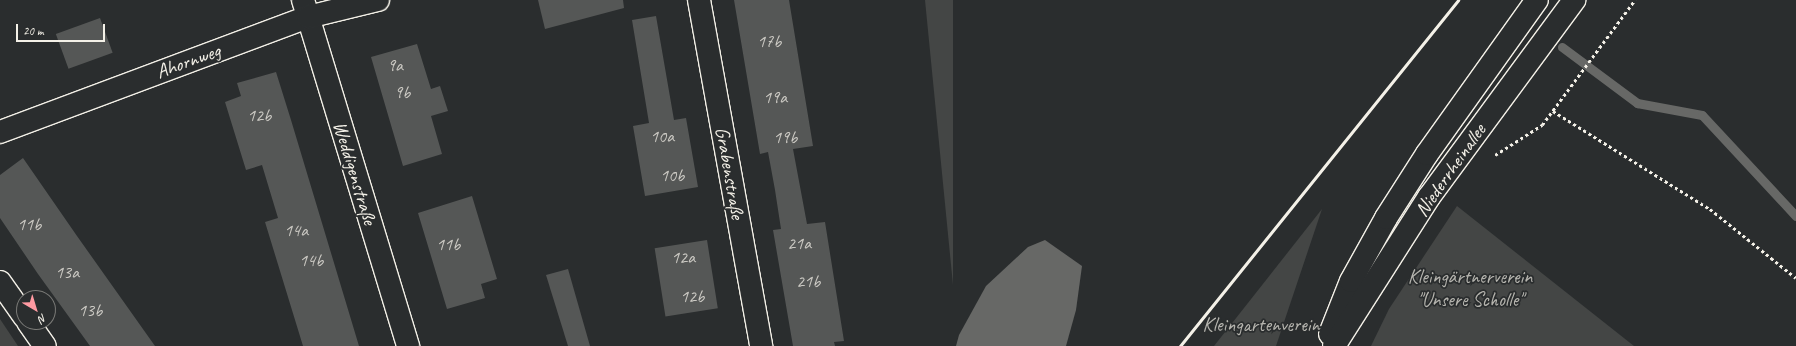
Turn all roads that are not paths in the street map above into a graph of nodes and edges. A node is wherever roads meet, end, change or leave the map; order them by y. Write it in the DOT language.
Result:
graph roads {
  1 [pos="378,0"];
  2 [pos="699,0"];
  3 [pos="1537,0"];
  4 [pos="1574,0"];
  5 [pos="306,9"];
  6 [pos="0,132"];
  7 [pos="0,282"];
  8 [pos="16,305"];
  9 [pos="34,330"];
  10 [pos="45,346"];
  11 [pos="408,346"];
  12 [pos="761,346"];
  13 [pos="1325,346"];
  14 [pos="1334,346"];
  1 -- 5 [label="street, Ahornweg"];
  2 -- 12 [label="street, Grabenstraße"];
  3 -- 13 [label="street, Niederrheinallee"];
  4 -- 14 [label="street, Niederrheinallee"];
  5 -- 6 [label="street, Ahornweg"];
  5 -- 11 [label="street, Weddigenstraße"];
  7 -- 8 [label="street"];
  9 -- 10 [label="street"];
}
